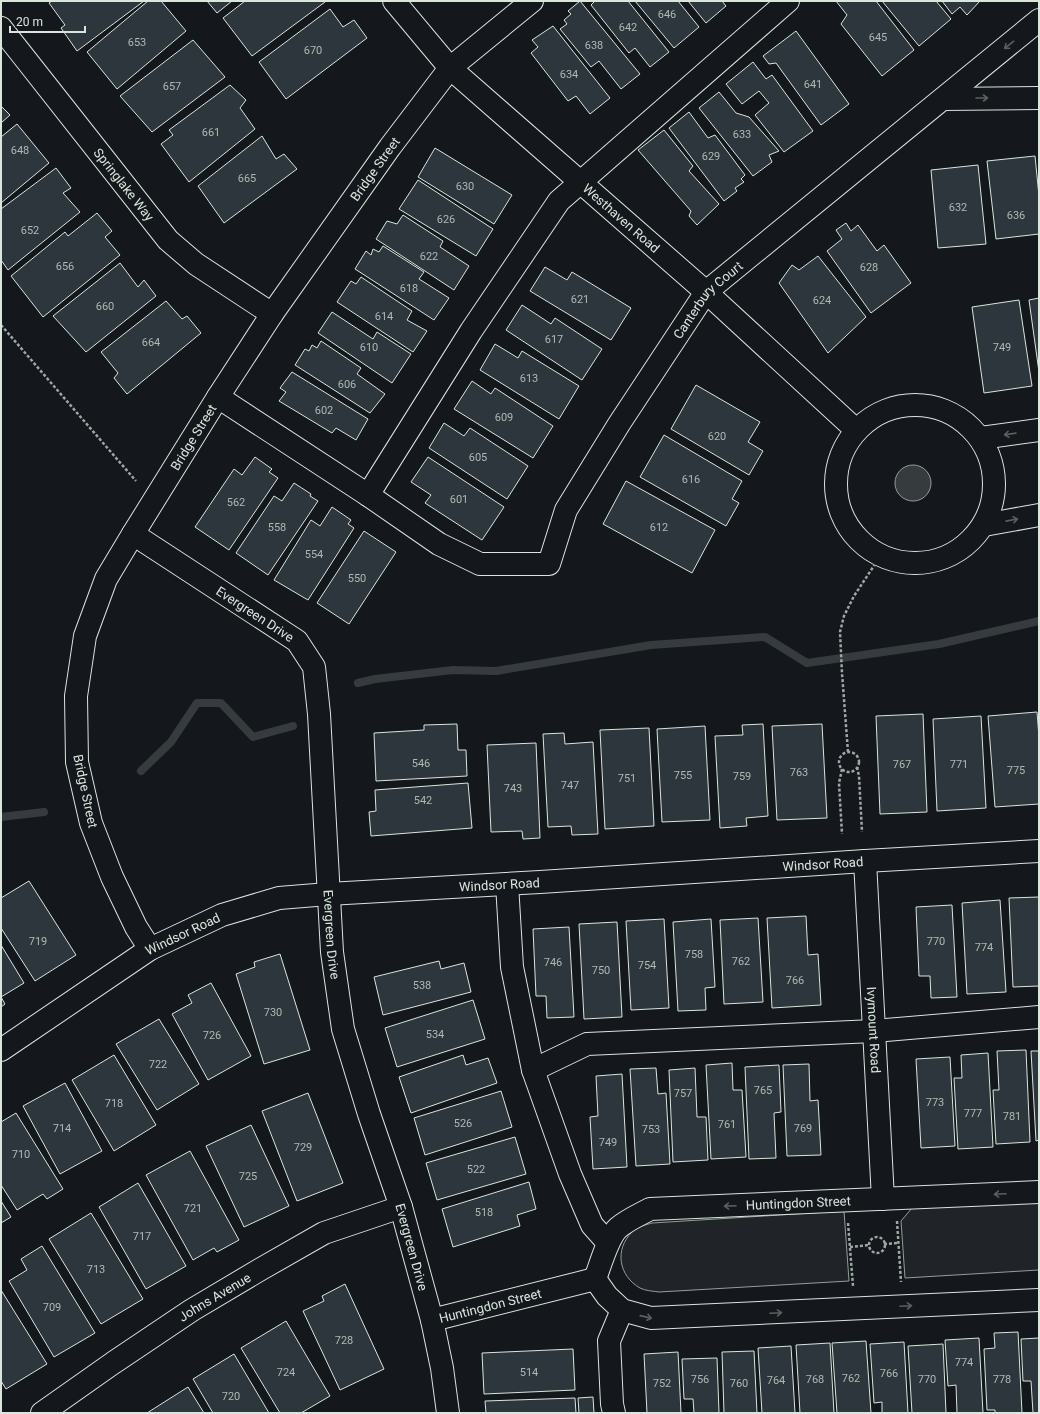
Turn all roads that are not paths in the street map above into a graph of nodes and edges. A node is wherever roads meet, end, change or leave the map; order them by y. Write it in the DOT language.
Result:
graph roads {
  1 [pos="394,1"];
  2 [pos="532,1"];
  3 [pos="788,1"];
  4 [pos="1039,20"];
  5 [pos="1,28"];
  6 [pos="450,68"];
  7 [pos="1039,98"];
  8 [pos="943,99"];
  9 [pos="580,181"];
  10 [pos="706,292"];
  11 [pos="272,314"];
  12 [pos="218,397"];
  13 [pos="856,430"];
  14 [pos="1039,430"];
  15 [pos="980,438"];
  16 [pos="368,495"];
  17 [pos="1039,515"];
  18 [pos="984,525"];
  19 [pos="133,534"];
  20 [pos="1039,852"];
  21 [pos="865,861"];
  22 [pos="507,884"];
  23 [pos="328,894"];
  24 [pos="150,949"];
  25 [pos="1039,1017"];
  26 [pos="874,1031"];
  27 [pos="1,1050"];
  28 [pos="533,1070"];
  29 [pos="1039,1192"];
  30 [pos="889,1199"];
  31 [pos="401,1207"];
  32 [pos="608,1243"];
  33 [pos="595,1279"];
  34 [pos="1039,1300"];
  35 [pos="622,1310"];
  36 [pos="432,1320"];
  37 [pos="42,1413"];
  38 [pos="448,1413"];
  39 [pos="614,1413"];
  1 -- 6 [label="street, Westhaven Road"];
  2 -- 6 [label="street, Bridge Street"];
  3 -- 9 [label="street"];
  4 -- 8 [label="street, Canterbury Court, one-way"];
  5 -- 11 [label="street, Springlake Way"];
  6 -- 9 [label="street, Westhaven Road"];
  6 -- 11 [label="street, Bridge Street"];
  8 -- 7 [label="street, one-way"];
  8 -- 10 [label="street, Canterbury Court"];
  9 -- 10 [label="street, Westhaven Road"];
  9 -- 16 [label="street"];
  10 -- 13 [label="street, Westhaven Road"];
  10 -- 16 [label="street, Canterbury Court"];
  11 -- 12 [label="street, Bridge Street"];
  12 -- 16 [label="street"];
  12 -- 19 [label="street, Bridge Street"];
  13 -- 15 [label="street"];
  13 -- 18 [label="street"];
  14 -- 15 [label="street, one-way"];
  15 -- 18 [label="street"];
  18 -- 17 [label="street, one-way"];
  19 -- 23 [label="street, Evergreen Drive"];
  19 -- 24 [label="street, Bridge Street"];
  20 -- 21 [label="street, Windsor Road"];
  21 -- 22 [label="street, Windsor Road"];
  21 -- 26 [label="street, Ivymount Road"];
  22 -- 23 [label="street, Windsor Road"];
  22 -- 28 [label="street"];
  23 -- 24 [label="street, Windsor Road"];
  23 -- 31 [label="street, Evergreen Drive"];
  24 -- 27 [label="street, Windsor Road"];
  25 -- 26 [label="street"];
  26 -- 28 [label="street"];
  26 -- 30 [label="street, Ivymount Road"];
  28 -- 32 [label="street"];
  29 -- 30 [label="street, Huntingdon Street, one-way"];
  30 -- 32 [label="street, Huntingdon Street, one-way"];
  31 -- 36 [label="street, Evergreen Drive"];
  31 -- 37 [label="street, Johns Avenue"];
  32 -- 33 [label="street, Huntingdon Street"];
  33 -- 35 [label="street"];
  33 -- 36 [label="street, Huntingdon Street"];
  35 -- 34 [label="street, one-way"];
  35 -- 39 [label="street"];
  36 -- 38 [label="street, Evergreen Drive"];
}
